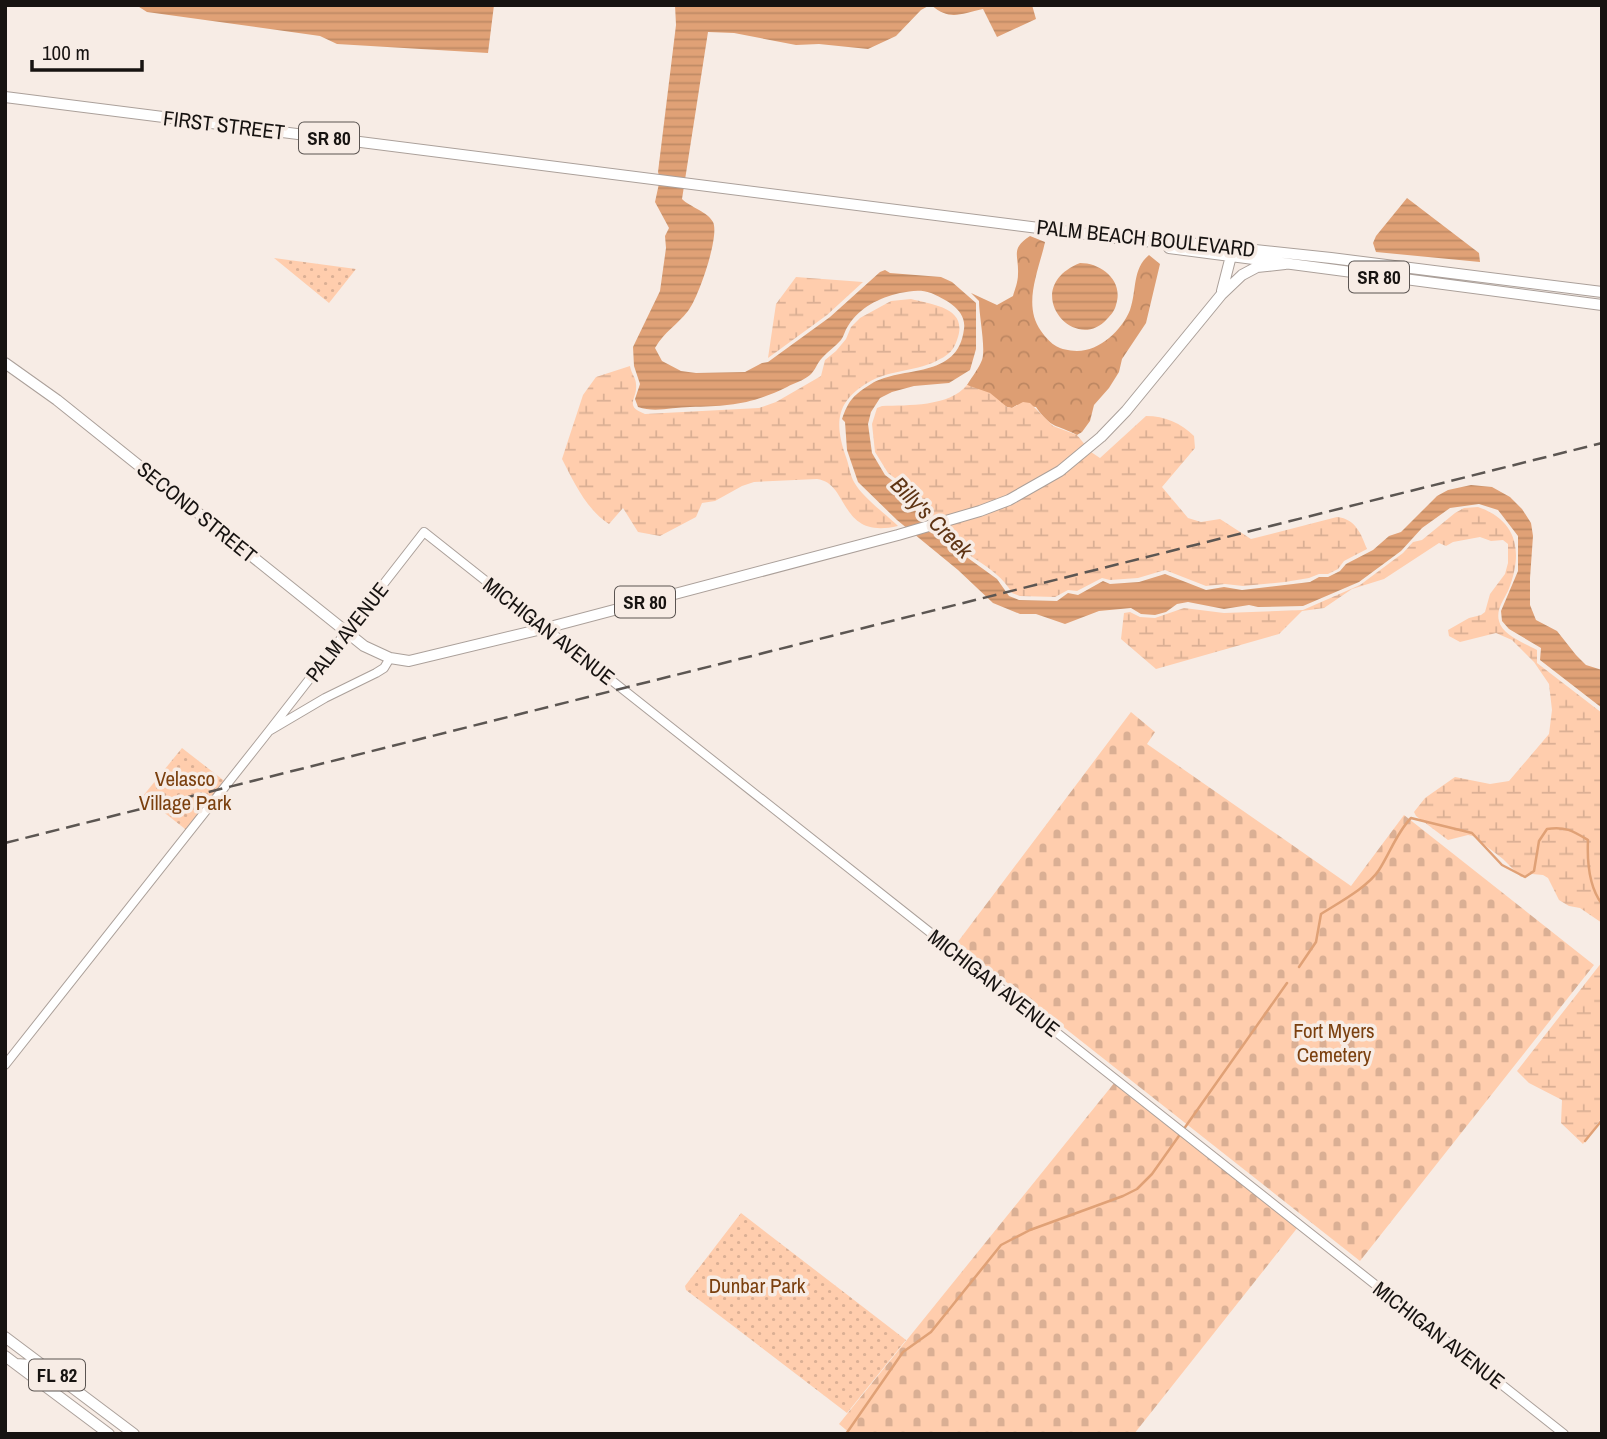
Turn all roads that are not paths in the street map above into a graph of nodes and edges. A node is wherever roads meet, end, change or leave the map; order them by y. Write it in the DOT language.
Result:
graph roads {
  1 [pos="5,97"];
  2 [pos="691,183"];
  3 [pos="1232,252"];
  4 [pos="1285,264"];
  5 [pos="1435,272"];
  6 [pos="1409,281"];
  7 [pos="1602,292"];
  8 [pos="1221,295"];
  9 [pos="1602,305"];
  10 [pos="5,363"];
  11 [pos="424,532"];
  12 [pos="546,628"];
  13 [pos="346,632"];
  14 [pos="390,658"];
  15 [pos="270,731"];
  16 [pos="5,1065"];
  17 [pos="5,1337"];
  18 [pos="5,1356"];
  19 [pos="15,1363"];
  20 [pos="55,1373"];
  21 [pos="58,1395"];
  22 [pos="108,1415"];
  23 [pos="109,1434"];
  24 [pos="134,1434"];
  25 [pos="1564,1434"];
  1 -- 2 [label="main road, FIRST STREET / SR 80"];
  2 -- 3 [label="main road, PALM BEACH BOULEVARD / SR 80"];
  3 -- 4 [label="main road, PALM BEACH BOULEVARD"];
  3 -- 5 [label="main road, PALM BEACH BOULEVARD / SR 80"];
  3 -- 8 [label="main road"];
  4 -- 6 [label="main road, PALM BEACH BOULEVARD / SR 80"];
  4 -- 8 [label="main road, SR 80"];
  5 -- 6 [label="main road"];
  5 -- 7 [label="main road, PALM BEACH BOULEVARD / SR 80"];
  6 -- 9 [label="main road, PALM BEACH BOULEVARD / SR 80"];
  8 -- 12 [label="main road, SR 80"];
  10 -- 13 [label="main road, SECOND STREET / SR 80"];
  11 -- 12 [label="street, MICHIGAN AVENUE"];
  11 -- 13 [label="street, PALM AVENUE"];
  12 -- 14 [label="main road, SR 80"];
  12 -- 25 [label="street, MICHIGAN AVENUE"];
  13 -- 14 [label="main road, SECOND STREET / SR 80"];
  13 -- 15 [label="street, PALM AVENUE"];
  14 -- 15 [label="street"];
  15 -- 16 [label="street, PALM AVENUE"];
  17 -- 20 [label="main road, FL 82"];
  18 -- 19 [label="main road, FL 82"];
  19 -- 20 [label="main road"];
  19 -- 21 [label="main road, FL 82"];
  20 -- 22 [label="main road, FL 82"];
  21 -- 22 [label="main road"];
  21 -- 23 [label="main road, FL 82"];
  22 -- 24 [label="main road, FL 82"];
}
